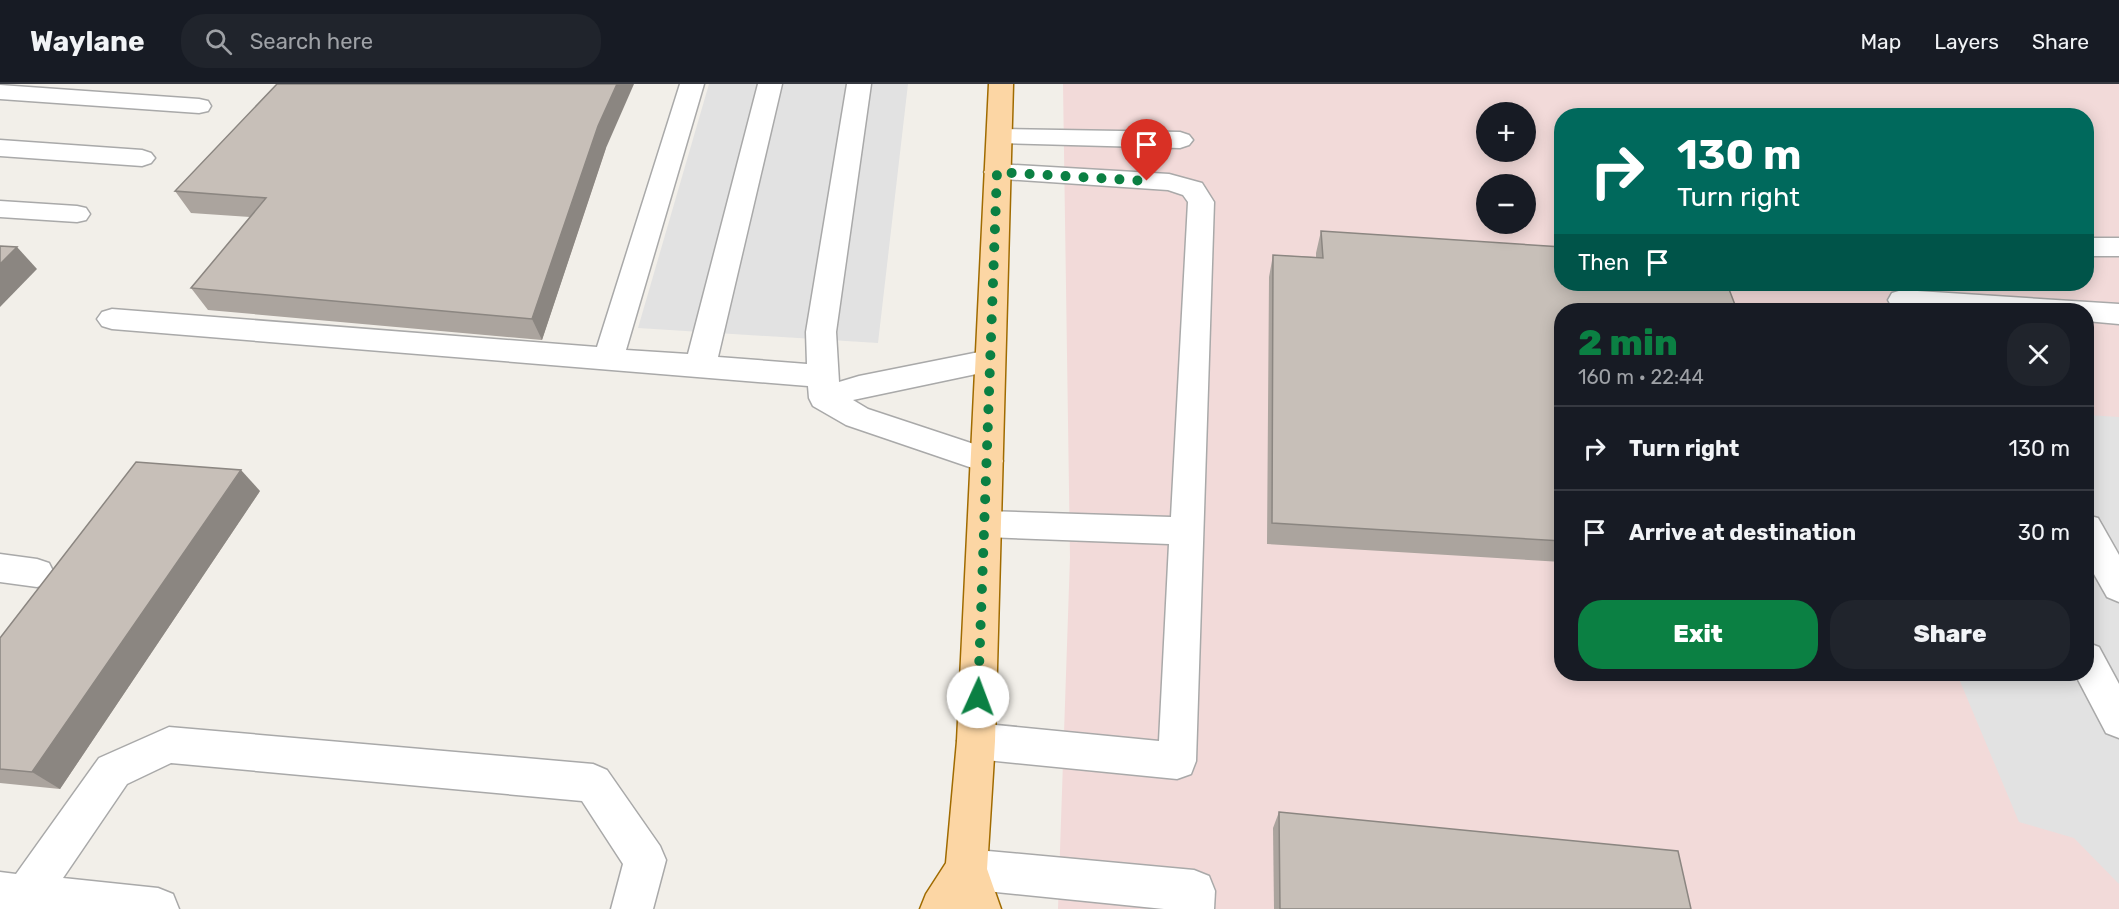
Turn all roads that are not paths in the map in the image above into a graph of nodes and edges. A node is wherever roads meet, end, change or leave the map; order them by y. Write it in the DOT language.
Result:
graph roads {
  1 [pos="692,84"];
  2 [pos="770,84"];
  3 [pos="859,84"];
  4 [pos="1001,84"];
  5 [pos="0,92"];
  6 [pos="199,106"];
  7 [pos="999,136"];
  8 [pos="1180,140"];
  9 [pos="0,148"];
  10 [pos="142,158"];
  11 [pos="997,172"];
  12 [pos="0,209"];
  13 [pos="77,214"];
  14 [pos="2094,247"];
  15 [pos="2119,248"];
  16 [pos="1902,298"];
  17 [pos="1934,303"];
  18 [pos="2094,312"];
  19 [pos="2119,314"];
  20 [pos="112,319"];
  21 [pos="609,357"];
  22 [pos="989,362"];
  23 [pos="701,364"];
  24 [pos="824,387"];
  25 [pos="987,461"];
  26 [pos="985,524"];
  27 [pos="1187,531"];
  28 [pos="2094,542"];
  29 [pos="0,568"];
  30 [pos="37,573"];
  31 [pos="2119,587"];
  32 [pos="2094,673"];
  33 [pos="2119,721"];
  34 [pos="976,741"];
  35 [pos="966,869"];
  36 [pos="13,895"];
  37 [pos="158,909"];
  38 [pos="632,909"];
  39 [pos="940,909"];
  40 [pos="980,909"];
  41 [pos="1193,909"];
  1 -- 21 [label="street"];
  2 -- 23 [label="street"];
  3 -- 24 [label="street"];
  4 -- 7 [label="main road"];
  5 -- 6 [label="street"];
  7 -- 8 [label="street"];
  7 -- 11 [label="main road"];
  9 -- 10 [label="street"];
  11 -- 22 [label="main road"];
  11 -- 27 [label="street"];
  12 -- 13 [label="street"];
  14 -- 15 [label="street"];
  16 -- 17 [label="street"];
  18 -- 19 [label="street"];
  20 -- 21 [label="street"];
  21 -- 23 [label="street"];
  22 -- 24 [label="street"];
  22 -- 25 [label="main road"];
  23 -- 24 [label="street"];
  24 -- 25 [label="street"];
  25 -- 26 [label="main road"];
  26 -- 27 [label="street"];
  26 -- 34 [label="main road"];
  27 -- 34 [label="street"];
  28 -- 31 [label="street"];
  29 -- 30 [label="street"];
  32 -- 33 [label="street"];
  34 -- 35 [label="main road"];
  35 -- 39 [label="main road"];
  35 -- 40 [label="main road"];
  35 -- 41 [label="street"];
  36 -- 37 [label="street"];
  36 -- 38 [label="street"];
}
